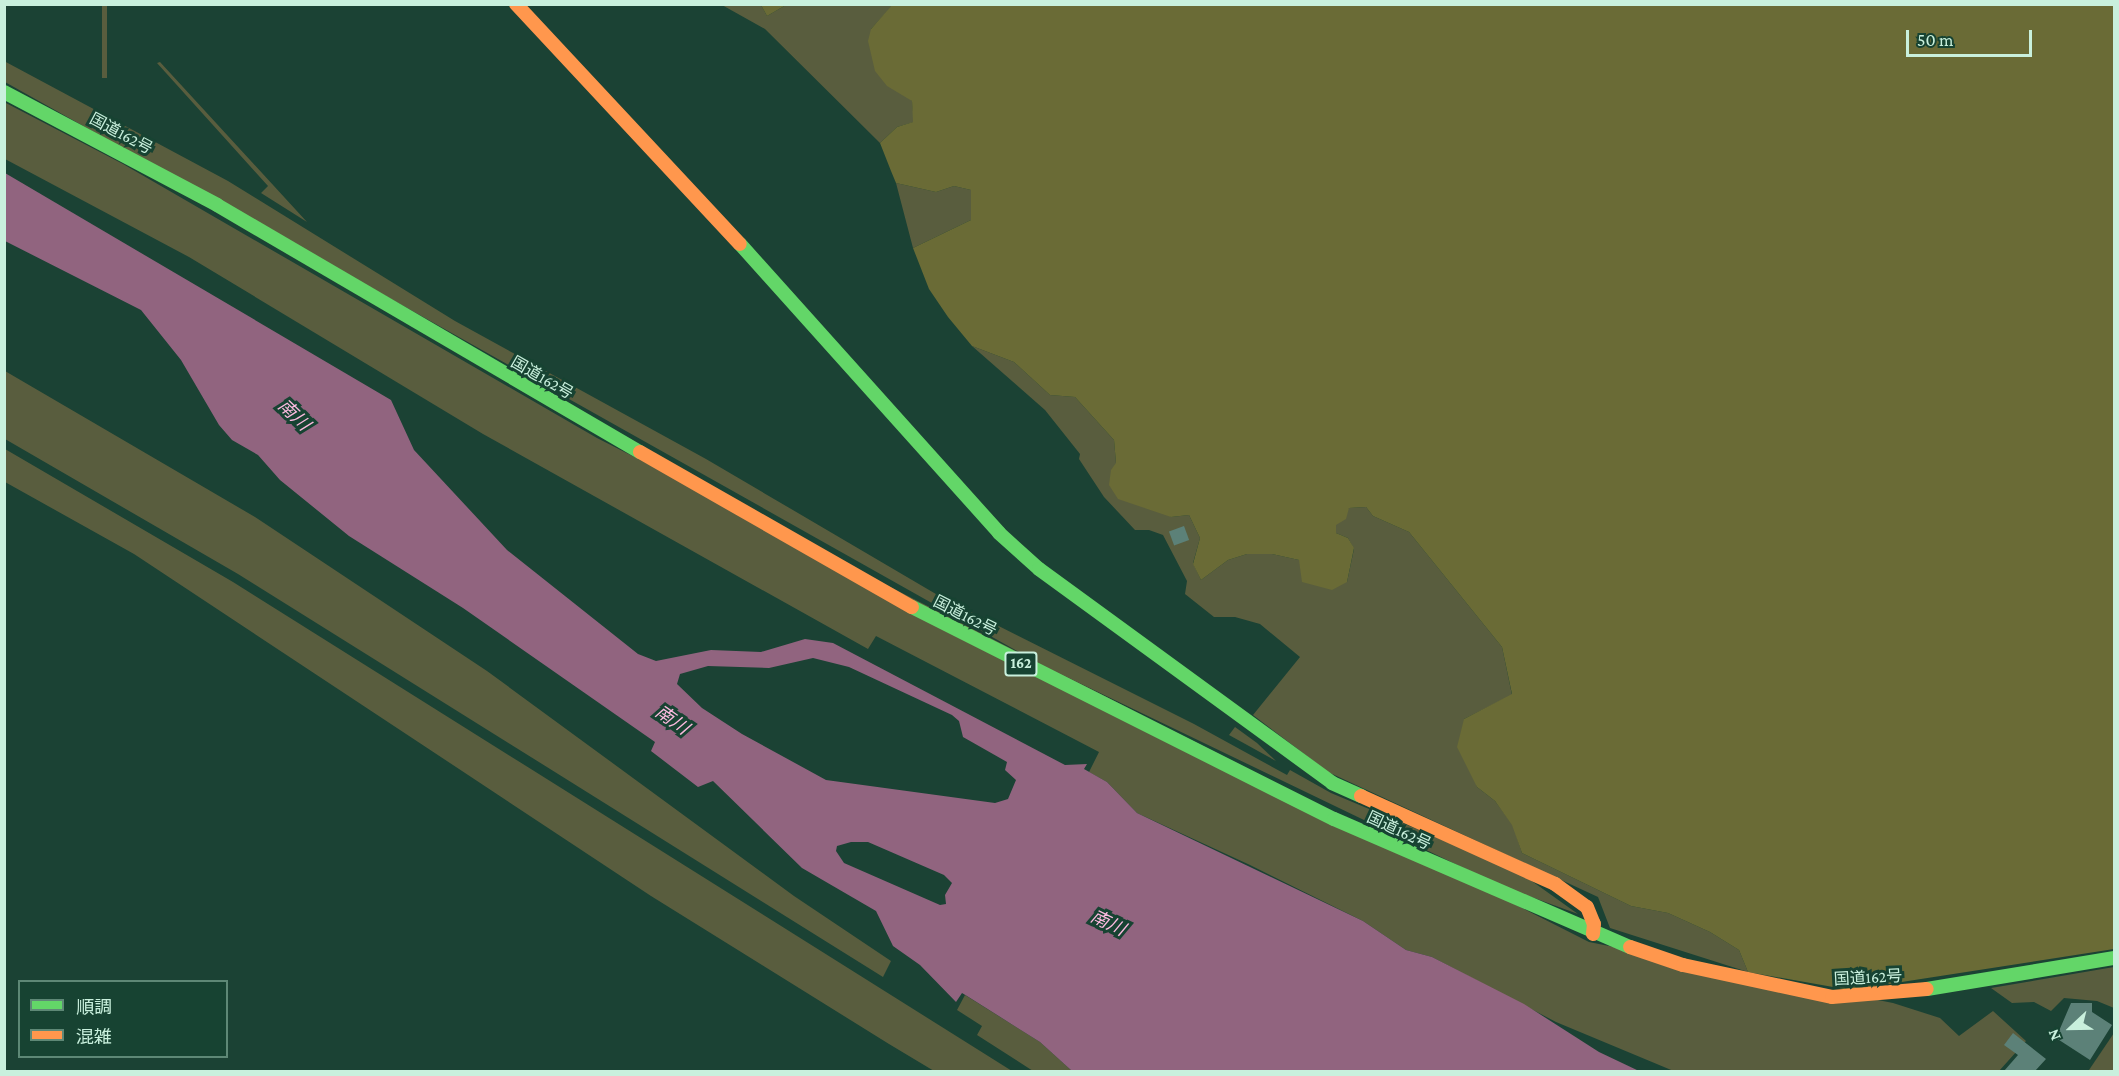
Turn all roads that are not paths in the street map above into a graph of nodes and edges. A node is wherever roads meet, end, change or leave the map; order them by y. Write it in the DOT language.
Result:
graph roads {
  1 [pos="516,4"];
  2 [pos="4,92"];
  3 [pos="1593,933"];
  4 [pos="2115,958"];
  1 -- 3 [label="main road"];
  2 -- 3 [label="main road, 国道162号 / 162"];
  3 -- 4 [label="main road, 国道162号 / 162"];
}
